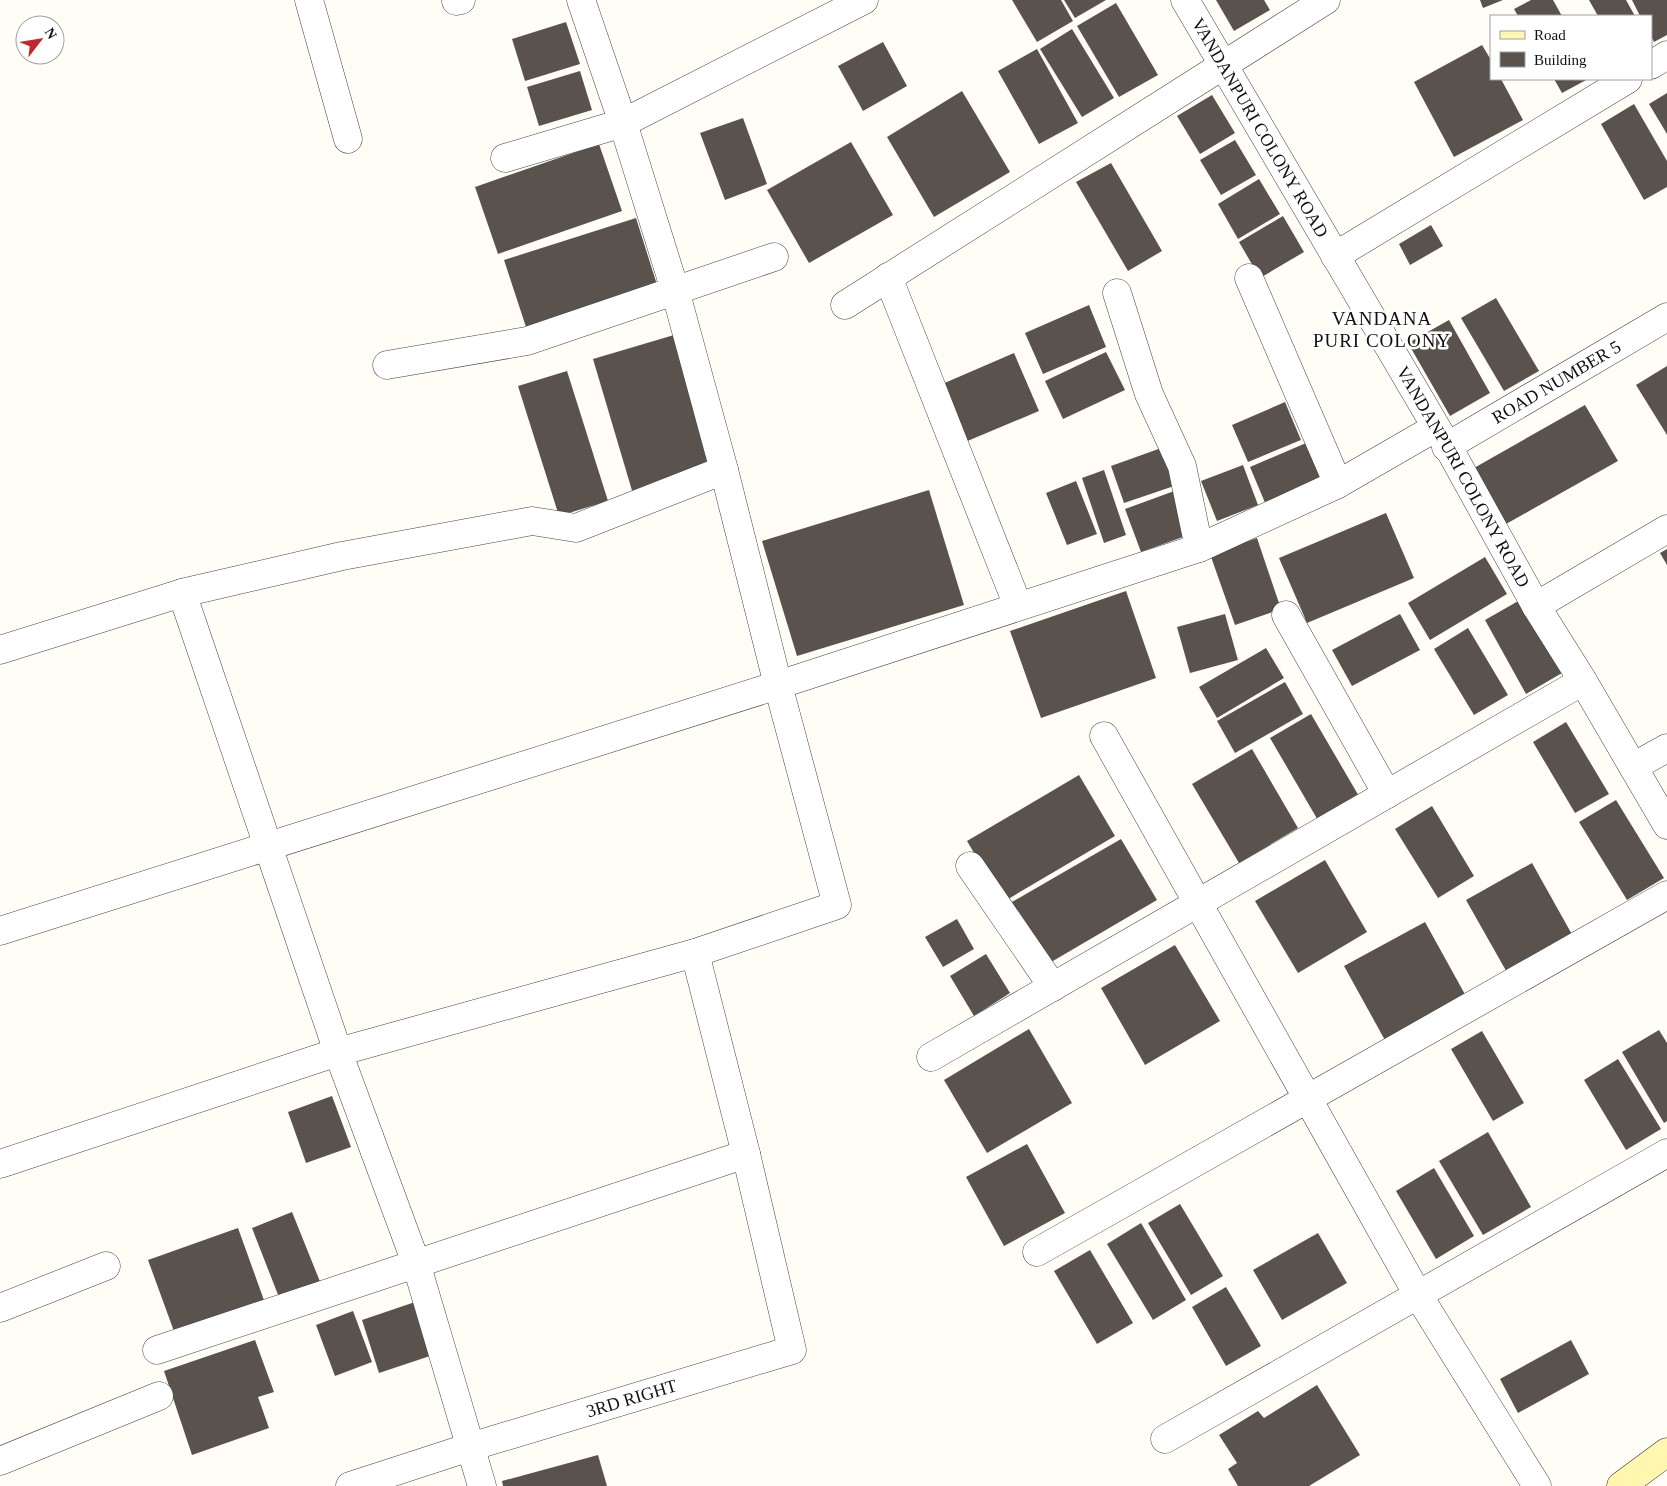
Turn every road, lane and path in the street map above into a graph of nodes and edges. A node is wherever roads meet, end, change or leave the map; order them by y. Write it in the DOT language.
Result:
graph roads {
  1 [pos="309,0"];
  2 [pos="581,0"];
  3 [pos="864,0"];
  4 [pos="1186,0"];
  5 [pos="1326,0"];
  6 [pos="1667,55"];
  7 [pos="1652,64"];
  8 [pos="1223,65"];
  9 [pos="1626,80"];
  10 [pos="623,123"];
  11 [pos="348,139"];
  12 [pos="505,158"];
  13 [pos="1335,256"];
  14 [pos="774,257"];
  15 [pos="888,277"];
  16 [pos="1249,278"];
  17 [pos="675,290"];
  18 [pos="1117,293"];
  19 [pos="844,305"];
  20 [pos="1667,318"];
  21 [pos="387,365"];
  22 [pos="1441,438"];
  23 [pos="724,470"];
  24 [pos="1338,484"];
  25 [pos="1667,529"];
  26 [pos="1199,548"];
  27 [pos="182,593"];
  28 [pos="1018,606"];
  29 [pos="1536,606"];
  30 [pos="1286,615"];
  31 [pos="0,650"];
  32 [pos="1583,681"];
  33 [pos="778,685"];
  34 [pos="1104,736"];
  35 [pos="1667,748"];
  36 [pos="1634,767"];
  37 [pos="1387,794"];
  38 [pos="1667,825"];
  39 [pos="268,847"];
  40 [pos="970,866"];
  41 [pos="1667,895"];
  42 [pos="1198,903"];
  43 [pos="0,931"];
  44 [pos="696,953"];
  45 [pos="1053,987"];
  46 [pos="338,1052"];
  47 [pos="931,1057"];
  48 [pos="1308,1098"];
  49 [pos="1667,1153"];
  50 [pos="746,1154"];
  51 [pos="0,1164"];
  52 [pos="1037,1252"];
  53 [pos="416,1263"];
  54 [pos="106,1266"];
  55 [pos="1418,1294"];
  56 [pos="0,1308"];
  57 [pos="157,1350"];
  58 [pos="158,1396"];
  59 [pos="1165,1439"];
  60 [pos="470,1447"];
  61 [pos="1667,1452"];
  62 [pos="0,1461"];
  63 [pos="350,1486"];
  64 [pos="482,1486"];
  65 [pos="1537,1486"];
  66 [pos="1621,1486"];
  1 -- 11 [label="street"];
  2 -- 10 [label="street"];
  3 -- 10 [label="street"];
  4 -- 8 [label="street, VANDANPURI COLONY ROAD"];
  5 -- 8 [label="street"];
  6 -- 7 [label="street"];
  8 -- 13 [label="street, VANDANPURI COLONY ROAD"];
  8 -- 15 [label="street"];
  9 -- 13 [label="street"];
  10 -- 12 [label="street"];
  10 -- 17 [label="street"];
  13 -- 22 [label="street, VANDANPURI COLONY ROAD"];
  14 -- 17 [label="street"];
  15 -- 19 [label="street"];
  15 -- 28 [label="street"];
  16 -- 24 [label="street"];
  17 -- 21 [label="street"];
  17 -- 23 [label="street"];
  18 -- 26 [label="street"];
  20 -- 22 [label="street, ROAD NUMBER 5"];
  22 -- 24 [label="street, ROAD NUMBER 5"];
  22 -- 29 [label="street, VANDANPURI COLONY ROAD"];
  23 -- 27 [label="street"];
  23 -- 33 [label="street"];
  24 -- 26 [label="street, ROAD NUMBER 5"];
  25 -- 29 [label="street"];
  26 -- 28 [label="street, ROAD NUMBER 5"];
  27 -- 31 [label="street"];
  27 -- 39 [label="street"];
  28 -- 33 [label="street, ROAD NUMBER 5"];
  29 -- 32 [label="street, VANDANPURI COLONY ROAD"];
  30 -- 37 [label="street"];
  32 -- 36 [label="street, VANDANPURI COLONY ROAD"];
  32 -- 37 [label="street"];
  33 -- 39 [label="street, ROAD NUMBER 5"];
  33 -- 44 [label="street"];
  34 -- 42 [label="street"];
  35 -- 36 [label="street"];
  36 -- 38 [label="street, VANDANPURI COLONY ROAD"];
  37 -- 42 [label="street"];
  39 -- 43 [label="street, ROAD NUMBER 5"];
  39 -- 46 [label="street"];
  40 -- 45 [label="street"];
  41 -- 48 [label="street"];
  42 -- 45 [label="street"];
  42 -- 48 [label="street"];
  44 -- 46 [label="street"];
  44 -- 50 [label="street"];
  45 -- 47 [label="street"];
  46 -- 51 [label="street"];
  46 -- 53 [label="street"];
  48 -- 52 [label="street"];
  48 -- 55 [label="street"];
  49 -- 55 [label="street"];
  50 -- 53 [label="street"];
  50 -- 60 [label="street, 3RD RIGHT"];
  53 -- 57 [label="street"];
  53 -- 60 [label="street"];
  54 -- 56 [label="street"];
  55 -- 59 [label="street"];
  55 -- 65 [label="street"];
  58 -- 62 [label="street"];
  60 -- 63 [label="street, 3RD RIGHT"];
  60 -- 64 [label="street"];
  61 -- 66 [label="main road"];
}
